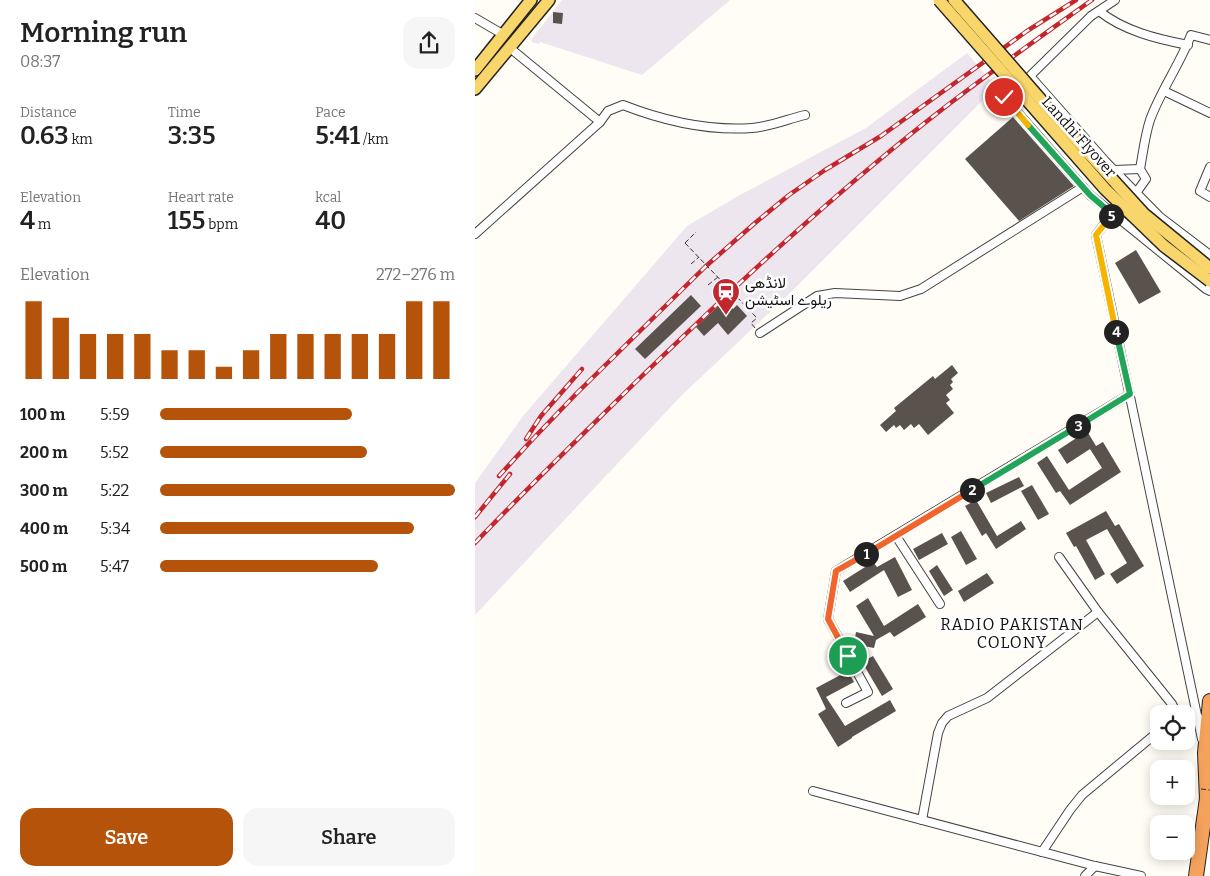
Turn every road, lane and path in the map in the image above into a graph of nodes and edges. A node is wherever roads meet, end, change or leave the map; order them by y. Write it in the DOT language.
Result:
graph roads {
  1 [pos="531,0"];
  2 [pos="549,0"];
  3 [pos="939,0"];
  4 [pos="954,0"];
  5 [pos="1115,0"];
  6 [pos="1099,11"];
  7 [pos="475,18"];
  8 [pos="504,35"];
  9 [pos="1210,40"];
  10 [pos="1188,45"];
  11 [pos="510,48"];
  12 [pos="475,70"];
  13 [pos="475,89"];
  14 [pos="1164,90"];
  15 [pos="1004,97"];
  16 [pos="1210,113"];
  17 [pos="805,115"];
  18 [pos="600,122"];
  19 [pos="1210,167"];
  20 [pos="1140,169"];
  21 [pos="1114,170"];
  22 [pos="1083,187"];
  23 [pos="1136,193"];
  24 [pos="1210,197"];
  25 [pos="1112,214"];
  26 [pos="696,232"];
  27 [pos="475,234"];
  28 [pos="1210,254"];
  29 [pos="699,257"];
  30 [pos="691,264"];
  31 [pos="1210,268"];
  32 [pos="718,277"];
  33 [pos="1210,281"];
  34 [pos="708,285"];
  35 [pos="1210,291"];
  36 [pos="735,295"];
  37 [pos="727,302"];
  38 [pos="751,323"];
  39 [pos="761,333"];
  40 [pos="1130,394"];
  41 [pos="896,536"];
  42 [pos="1059,557"];
  43 [pos="940,604"];
  44 [pos="1098,612"];
  45 [pos="1210,701"];
  46 [pos="845,703"];
  47 [pos="1172,705"];
  48 [pos="1197,717"];
  49 [pos="1150,738"];
  50 [pos="1205,753"];
  51 [pos="813,790"];
  52 [pos="1207,790"];
  53 [pos="922,820"];
  54 [pos="1042,852"];
  55 [pos="1095,866"];
  56 [pos="1085,876"];
  57 [pos="1141,876"];
  58 [pos="1197,876"];
  1 -- 8 [label="main road"];
  2 -- 11 [label="main road"];
  3 -- 33 [label="main road, Landhi Flyover, bridge"];
  4 -- 31 [label="main road, Landhi Flyover, bridge"];
  5 -- 6 [label="street"];
  6 -- 10 [label="street"];
  6 -- 21 [label="street"];
  7 -- 8 [label="street"];
  8 -- 12 [label="main road"];
  9 -- 10 [label="street"];
  10 -- 14 [label="street"];
  11 -- 13 [label="main road"];
  11 -- 18 [label="street"];
  14 -- 16 [label="street"];
  14 -- 20 [label="street"];
  15 -- 22 [label="street"];
  17 -- 18 [label="street"];
  18 -- 27 [label="street"];
  19 -- 24 [label="street"];
  20 -- 21 [label="street"];
  20 -- 23 [label="street"];
  21 -- 23 [label="street"];
  22 -- 25 [label="street"];
  22 -- 39 [label="street"];
  23 -- 28 [label="street"];
  25 -- 35 [label="street"];
  25 -- 40 [label="street"];
  26 -- 29 [label="path, bridge"];
  29 -- 30 [label="path"];
  29 -- 32 [label="path, bridge"];
  32 -- 34 [label="path"];
  32 -- 36 [label="path, bridge"];
  36 -- 37 [label="path"];
  36 -- 38 [label="path, bridge"];
  40 -- 41 [label="street"];
  40 -- 48 [label="street"];
  41 -- 43 [label="street"];
  41 -- 46 [label="street"];
  42 -- 44 [label="street"];
  44 -- 47 [label="street"];
  44 -- 53 [label="street"];
  45 -- 50 [label="highway"];
  48 -- 50 [label="street"];
  49 -- 54 [label="street"];
  50 -- 52 [label="highway"];
  51 -- 53 [label="street"];
  52 -- 58 [label="highway"];
  53 -- 54 [label="street"];
  54 -- 55 [label="street"];
  55 -- 56 [label="street"];
  55 -- 57 [label="street"];
}
